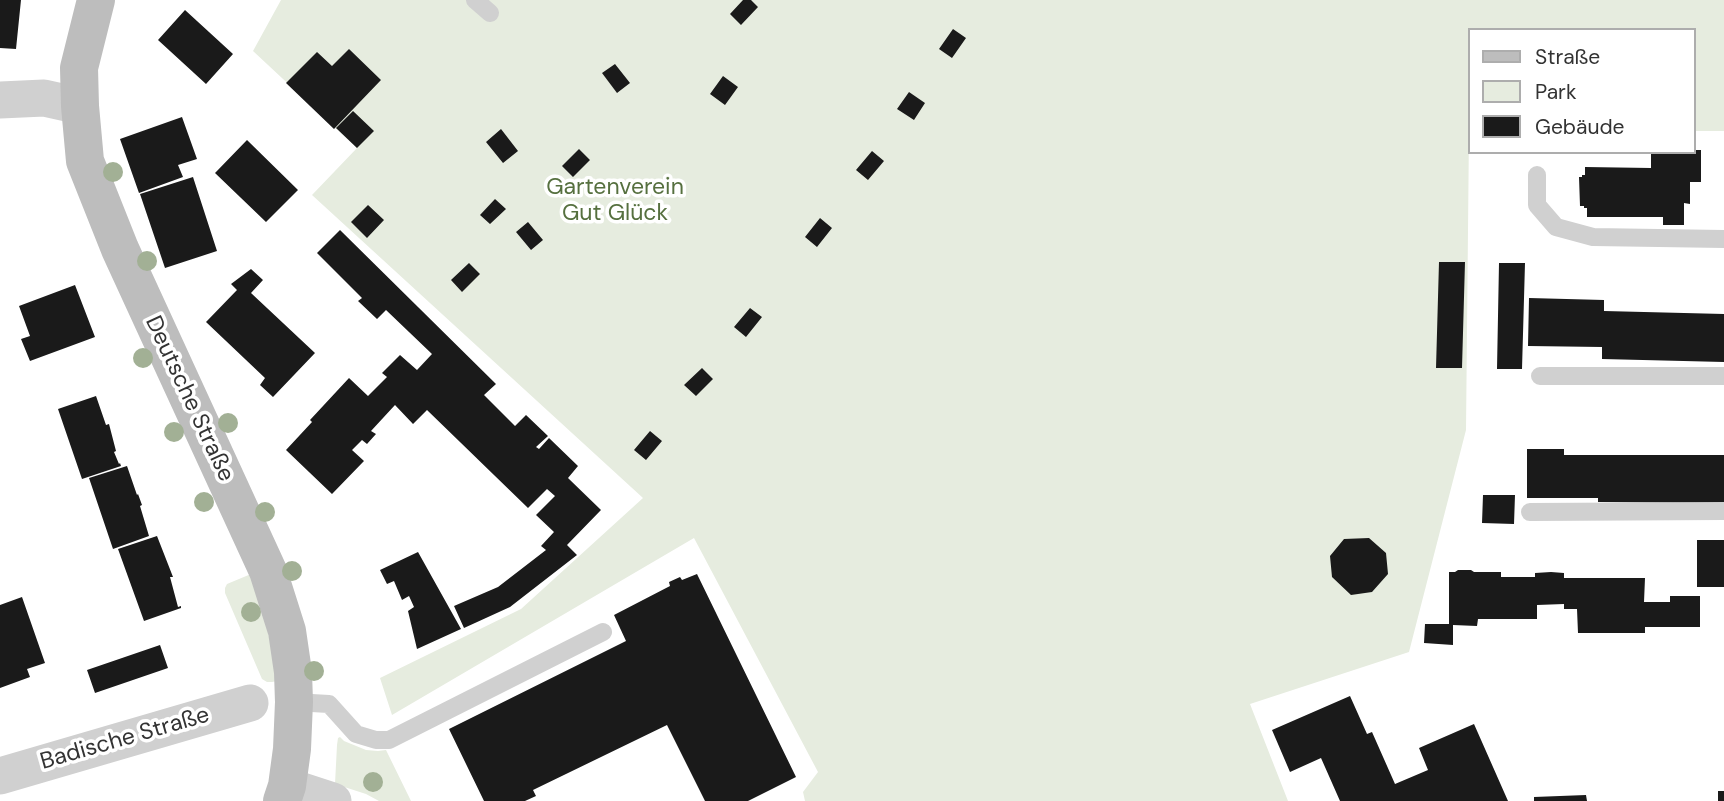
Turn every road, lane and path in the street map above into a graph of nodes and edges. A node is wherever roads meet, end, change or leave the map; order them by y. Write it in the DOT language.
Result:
graph roads {
  1 [pos="96,0"];
  2 [pos="475,0"];
  3 [pos="490,13"];
  4 [pos="0,100"];
  5 [pos="80,106"];
  6 [pos="1537,176"];
  7 [pos="1724,239"];
  8 [pos="1540,376"];
  9 [pos="1724,376"];
  10 [pos="1724,511"];
  11 [pos="1530,512"];
  12 [pos="603,632"];
  13 [pos="294,702"];
  14 [pos="250,703"];
  15 [pos="0,776"];
  16 [pos="284,793"];
  17 [pos="333,801"];
  1 -- 5 [label="street, Deutsche Straße"];
  2 -- 3 [label="lane"];
  4 -- 5 [label="street"];
  5 -- 13 [label="street, Deutsche Straße"];
  6 -- 7 [label="lane"];
  8 -- 9 [label="lane"];
  10 -- 11 [label="lane"];
  12 -- 13 [label="lane"];
  13 -- 16 [label="street, Deutsche Straße"];
  14 -- 15 [label="street, Badische Straße"];
  16 -- 17 [label="street"];
}
